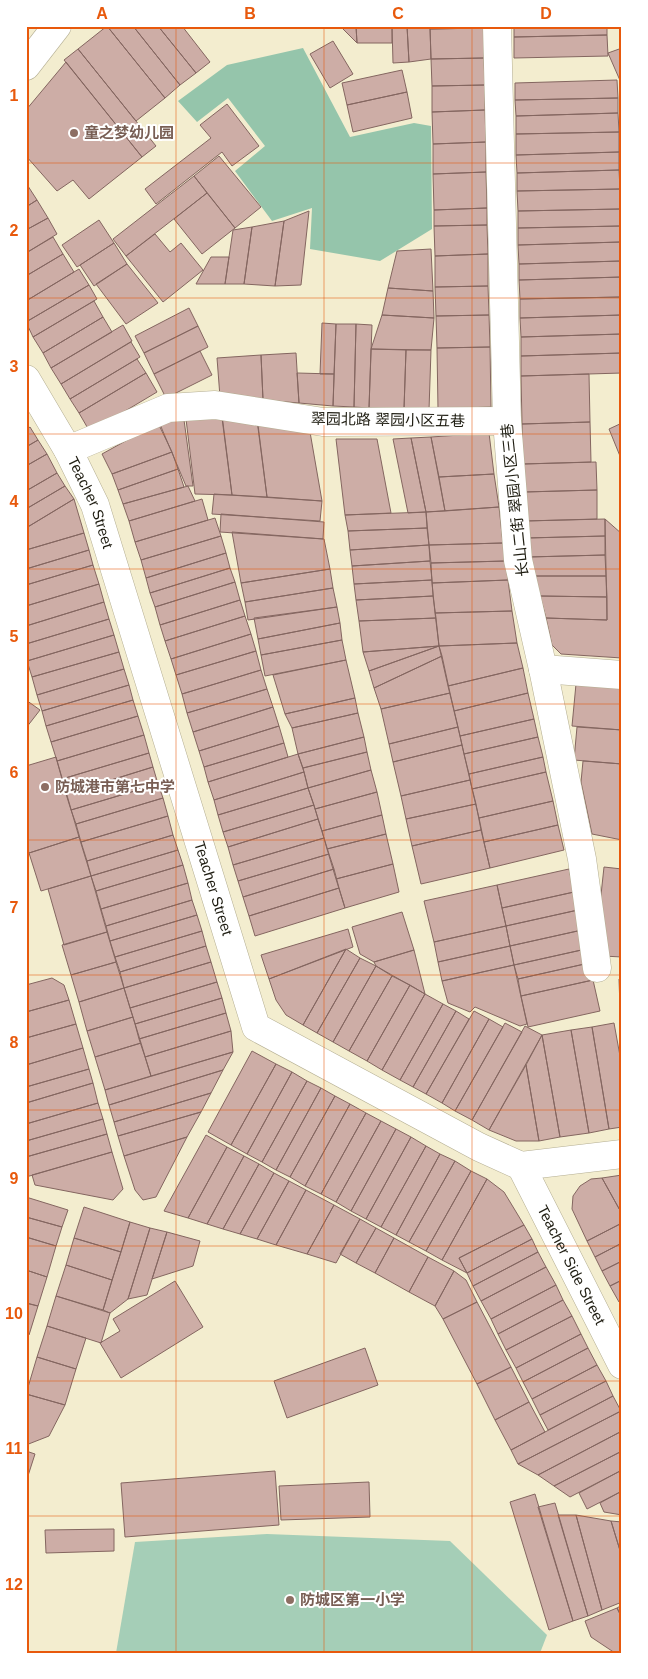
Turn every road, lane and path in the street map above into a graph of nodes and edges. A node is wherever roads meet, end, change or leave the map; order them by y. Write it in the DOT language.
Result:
graph roads {
  1 [pos="57,26"];
  2 [pos="497,26"];
  3 [pos="26,66"];
  4 [pos="26,379"];
  5 [pos="507,421"];
  6 [pos="68,450"];
  7 [pos="543,669"];
  8 [pos="622,675"];
  9 [pos="596,968"];
  10 [pos="622,1154"];
  11 [pos="521,1166"];
  12 [pos="622,1365"];
  1 -- 3 [label="street"];
  2 -- 5 [label="street, 长山二街 翠园小区三巷"];
  4 -- 6 [label="street, Teacher Street"];
  5 -- 6 [label="street, 翠园北路 翠园小区五巷"];
  5 -- 7 [label="street, 长山二街 翠园小区三巷"];
  6 -- 11 [label="street, Teacher Street"];
  7 -- 8 [label="street"];
  7 -- 9 [label="street, 长山二街 翠园小区三巷"];
  10 -- 11 [label="street"];
  11 -- 12 [label="street, Teacher Side Street"];
}
